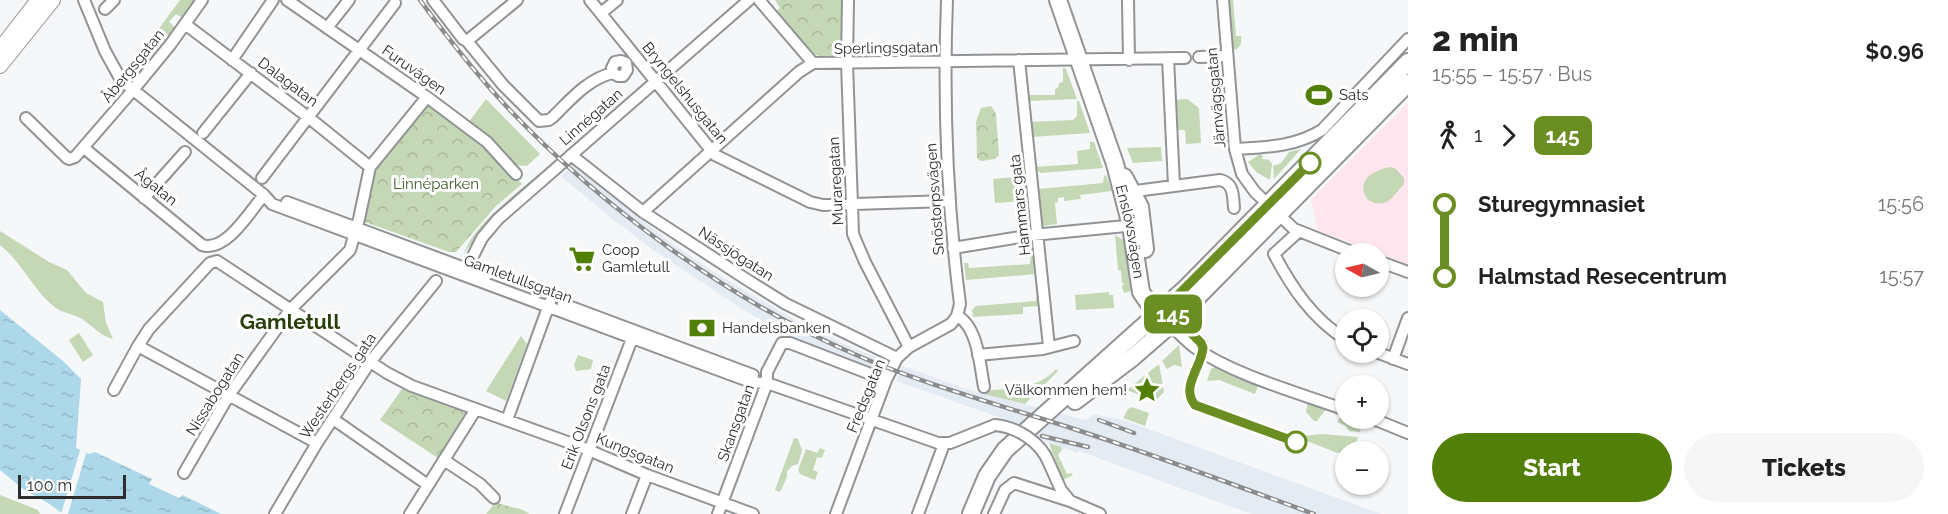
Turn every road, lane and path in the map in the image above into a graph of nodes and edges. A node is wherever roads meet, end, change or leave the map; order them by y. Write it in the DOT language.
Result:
graph roads {
  1 [pos="38,0"];
  2 [pos="53,0"];
  3 [pos="84,0"];
  4 [pos="114,0"];
  5 [pos="202,0"];
  6 [pos="273,0"];
  7 [pos="287,0"];
  8 [pos="349,0"];
  9 [pos="433,0"];
  10 [pos="517,0"];
  11 [pos="590,0"];
  12 [pos="617,0"];
  13 [pos="749,0"];
  14 [pos="759,0"];
  15 [pos="848,0"];
  16 [pos="947,0"];
  17 [pos="1058,0"];
  18 [pos="1128,0"];
  19 [pos="1223,0"];
  20 [pos="395,3"];
  21 [pos="105,9"];
  22 [pos="601,13"];
  23 [pos="185,24"];
  24 [pos="327,28"];
  25 [pos="1408,39"];
  26 [pos="467,41"];
  27 [pos="0,49"];
  28 [pos="360,51"];
  29 [pos="1227,56"];
  30 [pos="1198,57"];
  31 [pos="1168,58"];
  32 [pos="1185,58"];
  33 [pos="232,60"];
  34 [pos="1019,60"];
  35 [pos="1078,60"];
  36 [pos="1129,60"];
  37 [pos="945,62"];
  38 [pos="1408,62"];
  39 [pos="813,63"];
  40 [pos="847,63"];
  41 [pos="0,66"];
  42 [pos="250,73"];
  43 [pos="613,73"];
  44 [pos="656,82"];
  45 [pos="1408,83"];
  46 [pos="133,90"];
  47 [pos="427,97"];
  48 [pos="308,117"];
  49 [pos="26,118"];
  50 [pos="203,133"];
  51 [pos="84,148"];
  52 [pos="1235,148"];
  53 [pos="711,150"];
  54 [pos="185,152"];
  55 [pos="571,155"];
  56 [pos="370,166"];
  57 [pos="516,174"];
  58 [pos="262,178"];
  59 [pos="1173,185"];
  60 [pos="1127,189"];
  61 [pos="264,195"];
  62 [pos="144,198"];
  63 [pos="948,201"];
  64 [pos="851,204"];
  65 [pos="1234,208"];
  66 [pos="1274,210"];
  67 [pos="643,212"];
  68 [pos="1136,225"];
  69 [pos="356,232"];
  70 [pos="1298,232"];
  71 [pos="1038,234"];
  72 [pos="1335,246"];
  73 [pos="953,248"];
  74 [pos="1389,265"];
  75 [pos="467,268"];
  76 [pos="1408,272"];
  77 [pos="436,280"];
  78 [pos="549,303"];
  79 [pos="290,310"];
  80 [pos="957,316"];
  81 [pos="1168,316"];
  82 [pos="1408,318"];
  83 [pos="1335,331"];
  84 [pos="634,334"];
  85 [pos="1074,341"];
  86 [pos="138,346"];
  87 [pos="909,347"];
  88 [pos="1049,347"];
  89 [pos="978,355"];
  90 [pos="1389,357"];
  91 [pos="897,358"];
  92 [pos="1393,359"];
  93 [pos="370,362"];
  94 [pos="1408,364"];
  95 [pos="886,380"];
  96 [pos="767,383"];
  97 [pos="984,387"];
  98 [pos="114,390"];
  99 [pos="229,395"];
  100 [pos="1335,406"];
  101 [pos="476,409"];
  102 [pos="333,419"];
  103 [pos="872,419"];
  104 [pos="507,420"];
  105 [pos="1389,425"];
  106 [pos="1408,433"];
  107 [pos="317,442"];
  108 [pos="944,444"];
  109 [pos="589,452"];
  110 [pos="444,460"];
  111 [pos="184,474"];
  112 [pos="647,475"];
  113 [pos="992,476"];
  114 [pos="428,485"];
  115 [pos="494,498"];
  116 [pos="1070,501"];
  117 [pos="720,509"];
  118 [pos="275,514"];
  119 [pos="410,514"];
  120 [pos="565,514"];
  121 [pos="632,514"];
  122 [pos="753,514"];
  123 [pos="836,514"];
  124 [pos="918,514"];
  125 [pos="971,514"];
  126 [pos="981,514"];
  127 [pos="994,514"];
  128 [pos="1100,514"];
  1 -- 27 [label="main road"];
  2 -- 41 [label="main road"];
  3 -- 46 [label="street, Gamletullsgatan"];
  4 -- 21 [label="street"];
  5 -- 23 [label="street, Åbergsgatan"];
  6 -- 33 [label="street"];
  7 -- 24 [label="street, Furuvägen"];
  8 -- 24 [label="street"];
  9 -- 26 [label="street"];
  10 -- 26 [label="street"];
  11 -- 22 [label="street, Bryngelshusgatan"];
  12 -- 22 [label="street"];
  13 -- 44 [label="street, Linnégatan"];
  14 -- 39 [label="street"];
  15 -- 40 [label="street, Muraregatan"];
  16 -- 37 [label="street, Snöstorpsvägen"];
  17 -- 35 [label="highway, Enslövsvägen"];
  18 -- 36 [label="street"];
  19 -- 29 [label="street, Järnvägsgatan"];
  20 -- 28 [label="street"];
  22 -- 44 [label="street, Bryngelshusgatan"];
  23 -- 33 [label="street, Dalagatan"];
  23 -- 46 [label="street, Åbergsgatan"];
  24 -- 28 [label="street, Furuvägen"];
  25 -- 52 [label="street"];
  26 -- 43 [label="street"];
  28 -- 47 [label="street, Furuvägen"];
  28 -- 48 [label="street"];
  29 -- 30 [label="street"];
  29 -- 52 [label="street, Järnvägsgatan"];
  31 -- 32 [label="street, Sperlingsgatan"];
  31 -- 36 [label="street, Sperlingsgatan"];
  31 -- 59 [label="street"];
  33 -- 42 [label="street, Dalagatan"];
  34 -- 35 [label="street, Sperlingsgatan"];
  34 -- 37 [label="street, Sperlingsgatan"];
  34 -- 71 [label="street, Hammars gata"];
  35 -- 36 [label="street, Sperlingsgatan"];
  35 -- 60 [label="highway, Enslövsvägen"];
  37 -- 40 [label="street, Sperlingsgatan"];
  37 -- 63 [label="street, Snöstorpsvägen"];
  38 -- 66 [label="highway"];
  39 -- 40 [label="street, Sperlingsgatan"];
  39 -- 53 [label="street, Sperlingsgatan"];
  40 -- 64 [label="street, Muraregatan"];
  42 -- 48 [label="street, Dalagatan"];
  42 -- 50 [label="street"];
  44 -- 53 [label="street, Bryngelshusgatan"];
  44 -- 55 [label="street, Linnégatan"];
  45 -- 66 [label="highway"];
  46 -- 51 [label="street, Åbergsgatan"];
  46 -- 61 [label="street, Gamletullsgatan"];
  47 -- 56 [label="street, Nissabogatan"];
  47 -- 57 [label="street, Furuvägen"];
  48 -- 56 [label="street, Dalagatan"];
  48 -- 58 [label="street"];
  49 -- 51 [label="street"];
  51 -- 62 [label="street, Ågatan"];
  52 -- 66 [label="street, Järnvägsgatan"];
  53 -- 64 [label="street, Bryngelshusgatan"];
  53 -- 67 [label="street, Sperlingsgatan"];
  54 -- 62 [label="street"];
  55 -- 67 [label="street, Nässjögatan"];
  55 -- 75 [label="street, Linnégatan"];
  56 -- 69 [label="street, Nissabogatan"];
  59 -- 60 [label="street"];
  59 -- 65 [label="street"];
  60 -- 68 [label="highway, Enslövsvägen"];
  61 -- 62 [label="street, Ågatan"];
  61 -- 69 [label="street, Gamletullsgatan"];
  63 -- 64 [label="street, Bryngelshusgatan"];
  63 -- 73 [label="street, Snöstorpsvägen"];
  64 -- 87 [label="street, Muraregatan"];
  66 -- 70 [label="street, Järnvägsgatan"];
  66 -- 81 [label="highway"];
  67 -- 91 [label="street, Nässjögatan"];
  68 -- 71 [label="street"];
  68 -- 81 [label="highway, Enslövsvägen"];
  69 -- 75 [label="street, Gamletullsgatan"];
  69 -- 78 [label="street, Gamletullsgatan"];
  69 -- 79 [label="street, Nissabogatan"];
  70 -- 72 [label="street"];
  70 -- 83 [label="street"];
  71 -- 73 [label="street"];
  71 -- 88 [label="street, Hammars gata"];
  73 -- 80 [label="street, Snöstorpsvägen"];
  74 -- 76 [label="street"];
  75 -- 78 [label="street, Gamletullsgatan"];
  77 -- 93 [label="street, Westerbergs gata"];
  78 -- 84 [label="street, Gamletullsgatan"];
  78 -- 104 [label="street"];
  79 -- 86 [label="street, Kungsgatan"];
  79 -- 93 [label="street, Kungsgatan"];
  79 -- 99 [label="street, Nissabogatan"];
  80 -- 87 [label="street, Fredsgatan"];
  80 -- 89 [label="street"];
  81 -- 100 [label="street"];
  81 -- 113 [label="highway"];
  82 -- 92 [label="street"];
  84 -- 96 [label="street, Gamletullsgatan"];
  84 -- 109 [label="street, Erik Olsons gata"];
  85 -- 88 [label="street"];
  86 -- 98 [label="street"];
  86 -- 99 [label="street"];
  87 -- 91 [label="street, Fredsgatan"];
  88 -- 89 [label="street"];
  89 -- 97 [label="street"];
  90 -- 92 [label="street"];
  91 -- 95 [label="street, Fredsgatan"];
  92 -- 94 [label="street"];
  93 -- 101 [label="street, Kungsgatan"];
  93 -- 102 [label="street, Westerbergs gata"];
  95 -- 96 [label="street, Skansgatan"];
  95 -- 103 [label="street, Fredsgatan"];
  96 -- 103 [label="street, Gamletullsgatan"];
  96 -- 117 [label="street, Skansgatan"];
  99 -- 107 [label="street"];
  99 -- 111 [label="street, Nissabogatan"];
  101 -- 104 [label="street, Kungsgatan"];
  101 -- 110 [label="street"];
  102 -- 107 [label="street, Westerbergs gata"];
  102 -- 114 [label="street"];
  103 -- 108 [label="street, Gamletullsgatan"];
  103 -- 123 [label="street, Fredsgatan"];
  104 -- 109 [label="street, Kungsgatan"];
  105 -- 106 [label="street"];
  107 -- 118 [label="street, Westerbergs gata"];
  108 -- 116 [label="street, bridge"];
  108 -- 124 [label="street"];
  109 -- 112 [label="street, Kungsgatan"];
  109 -- 120 [label="street, Erik Olsons gata"];
  110 -- 114 [label="street"];
  110 -- 115 [label="street"];
  112 -- 117 [label="street, Kungsgatan"];
  112 -- 121 [label="street"];
  113 -- 125 [label="highway"];
  113 -- 126 [label="highway"];
  114 -- 119 [label="street"];
  116 -- 127 [label="street"];
  116 -- 128 [label="street"];
  117 -- 122 [label="street, Kungsgatan"];
}
